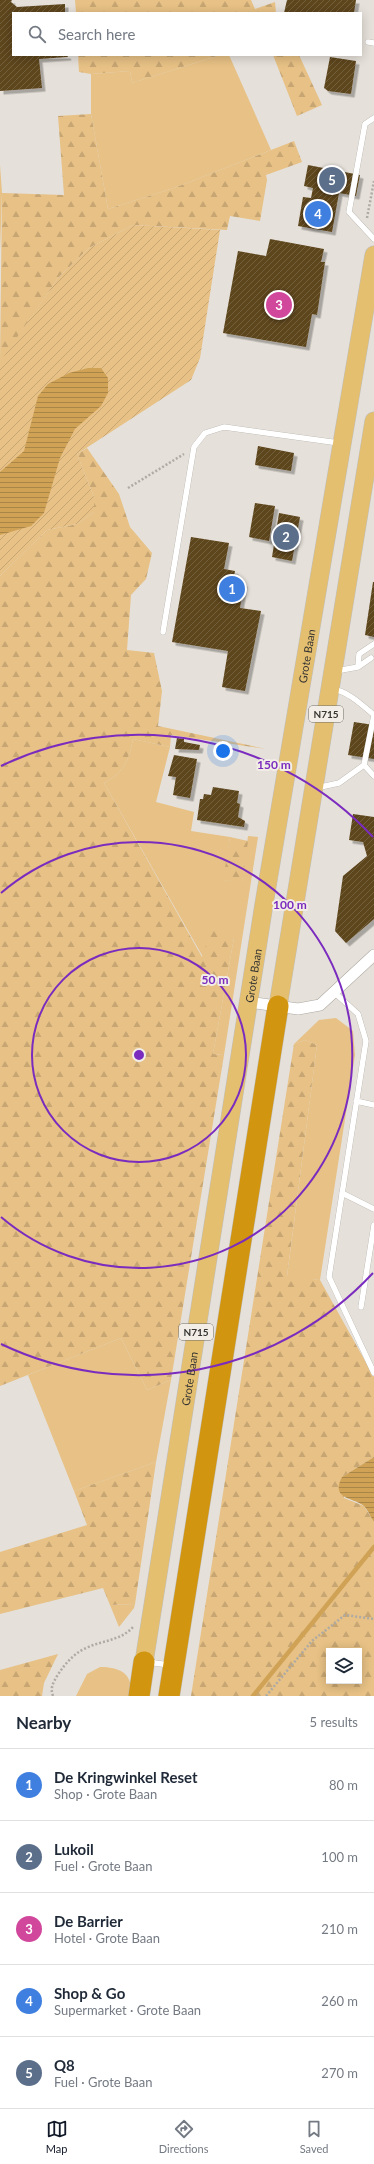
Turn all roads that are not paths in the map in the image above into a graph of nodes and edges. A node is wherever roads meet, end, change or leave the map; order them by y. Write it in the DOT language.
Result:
graph roads {
  1 [pos="374,118"];
  2 [pos="374,239"];
  3 [pos="374,255"];
  4 [pos="374,421"];
  5 [pos="341,443"];
  6 [pos="163,632"];
  7 [pos="374,644"];
  8 [pos="371,658"];
  9 [pos="358,667"];
  10 [pos="332,680"];
  11 [pos="374,715"];
  12 [pos="364,765"];
  13 [pos="374,776"];
  14 [pos="314,789"];
  15 [pos="374,955"];
  16 [pos="335,993"];
  17 [pos="249,1002"];
  18 [pos="278,1006"];
  19 [pos="356,1101"];
  20 [pos="374,1105"];
  21 [pos="342,1194"];
  22 [pos="374,1209"];
  23 [pos="374,1225"];
  24 [pos="361,1307"];
  25 [pos="374,1373"];
  26 [pos="144,1662"];
  27 [pos="174,1666"];
  28 [pos="139,1696"];
  29 [pos="169,1696"];
  1 -- 2 [label="lane"];
  3 -- 5 [label="main road, Grote Baan / N715"];
  4 -- 10 [label="main road, N715"];
  5 -- 6 [label="lane"];
  5 -- 17 [label="main road, Grote Baan / N715"];
  7 -- 9 [label="lane"];
  8 -- 9 [label="lane"];
  9 -- 10 [label="lane"];
  10 -- 11 [label="lane"];
  10 -- 14 [label="main road, N715"];
  11 -- 12 [label="lane"];
  12 -- 13 [label="lane"];
  12 -- 14 [label="lane"];
  14 -- 18 [label="main road, N715"];
  15 -- 16 [label="street"];
  16 -- 18 [label="street"];
  16 -- 19 [label="lane"];
  17 -- 18 [label="street"];
  17 -- 26 [label="main road, Grote Baan / N715"];
  18 -- 27 [label="highway, N715"];
  19 -- 20 [label="lane"];
  19 -- 21 [label="lane"];
  21 -- 22 [label="lane"];
  21 -- 25 [label="lane"];
  23 -- 24 [label="lane"];
  26 -- 27 [label="lane"];
  26 -- 28 [label="highway, Grote Baan / N715"];
  27 -- 29 [label="highway, N715"];
}
